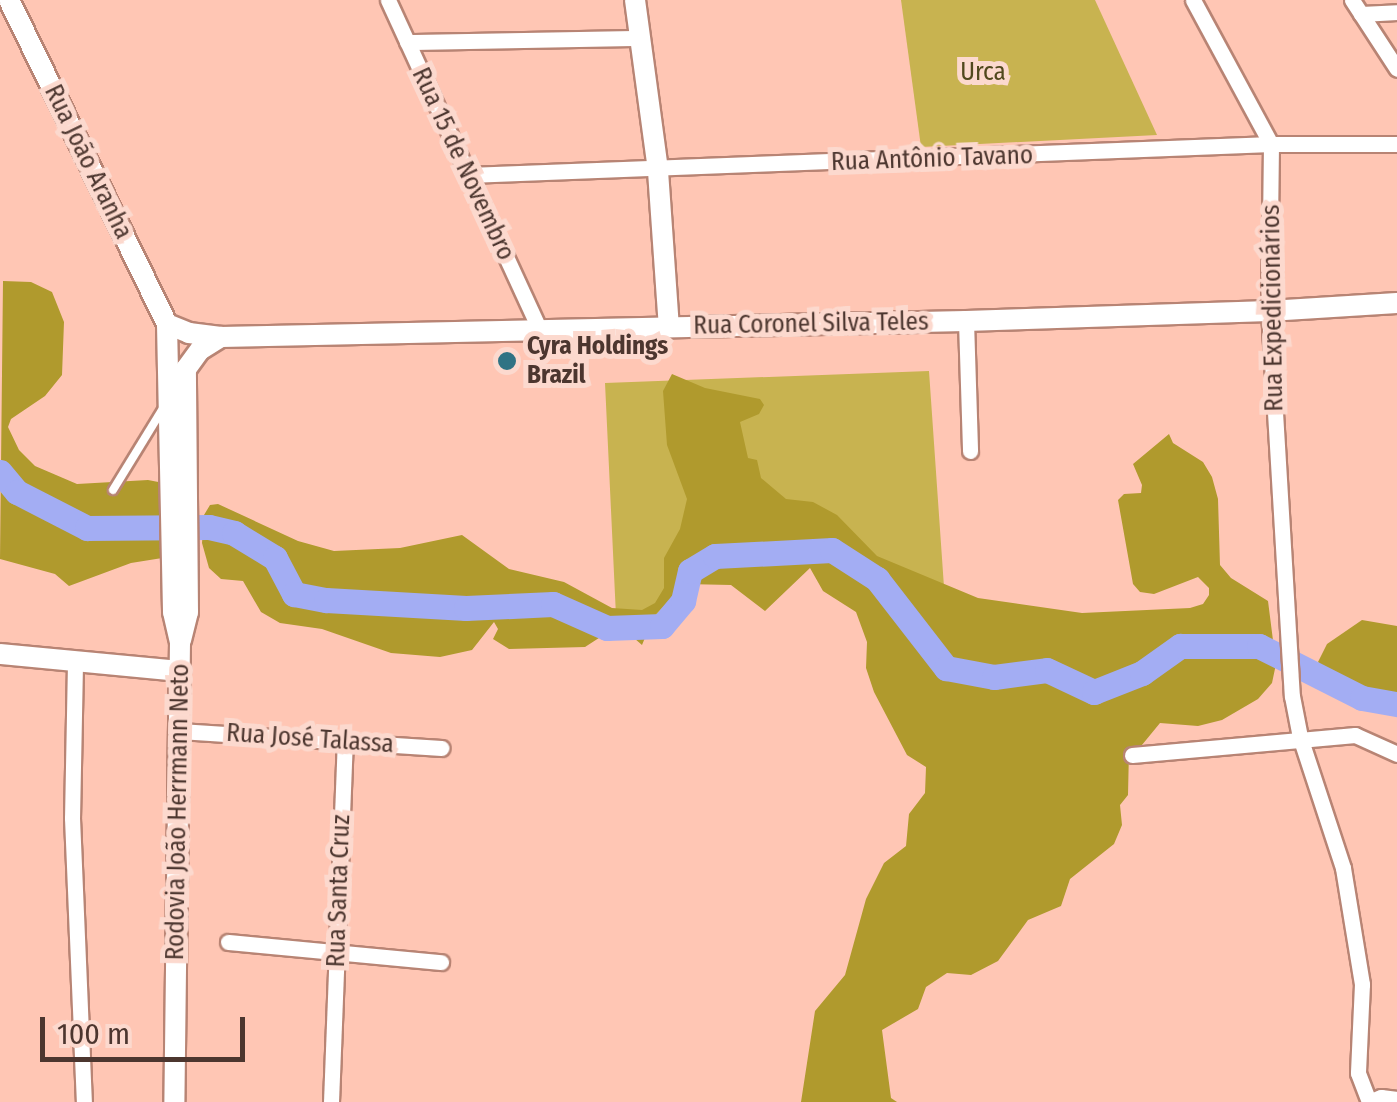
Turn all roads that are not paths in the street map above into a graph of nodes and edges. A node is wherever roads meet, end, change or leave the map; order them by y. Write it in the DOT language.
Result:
graph roads {
  1 [pos="9,0"];
  2 [pos="388,0"];
  3 [pos="635,0"];
  4 [pos="1193,0"];
  5 [pos="1352,0"];
  6 [pos="1397,12"];
  7 [pos="1362,14"];
  8 [pos="640,38"];
  9 [pos="407,42"];
  10 [pos="1397,69"];
  11 [pos="1271,144"];
  12 [pos="1397,144"];
  13 [pos="658,170"];
  14 [pos="468,175"];
  15 [pos="1397,302"];
  16 [pos="1270,312"];
  17 [pos="966,320"];
  18 [pos="167,324"];
  19 [pos="669,327"];
  20 [pos="539,328"];
  21 [pos="221,337"];
  22 [pos="169,397"];
  23 [pos="970,452"];
  24 [pos="112,490"];
  25 [pos="181,514"];
  26 [pos="0,654"];
  27 [pos="75,663"];
  28 [pos="180,671"];
  29 [pos="179,731"];
  30 [pos="1300,736"];
  31 [pos="345,741"];
  32 [pos="441,748"];
  33 [pos="1397,754"];
  34 [pos="1132,755"];
  35 [pos="228,942"];
  36 [pos="336,952"];
  37 [pos="441,962"];
  38 [pos="1397,1099"];
  39 [pos="84,1102"];
  40 [pos="174,1102"];
  41 [pos="330,1102"];
  42 [pos="1369,1102"];
  1 -- 18 [label="main road, Rua João Aranha"];
  2 -- 9 [label="street, Rua 15 de Novembro"];
  3 -- 8 [label="main road"];
  4 -- 11 [label="street, Rua Expedicionários"];
  5 -- 7 [label="street"];
  6 -- 7 [label="street"];
  7 -- 10 [label="street"];
  8 -- 9 [label="street"];
  8 -- 13 [label="main road"];
  9 -- 14 [label="street, Rua 15 de Novembro"];
  11 -- 12 [label="street, Rua Antônio Tavano"];
  11 -- 13 [label="street, Rua Antônio Tavano"];
  11 -- 16 [label="street, Rua Expedicionários"];
  13 -- 14 [label="street, Rua Antônio Tavano"];
  13 -- 19 [label="main road"];
  14 -- 20 [label="street, Rua 15 de Novembro"];
  15 -- 16 [label="main road, Rua Coronel Silva Teles"];
  16 -- 17 [label="main road, Rua Coronel Silva Teles"];
  16 -- 30 [label="street, Rua Expedicionários"];
  17 -- 19 [label="main road, Rua Coronel Silva Teles"];
  17 -- 23 [label="street"];
  18 -- 21 [label="main road, Rua Coronel Silva Teles"];
  18 -- 22 [label="main road, Rodovia João Herrmann Neto"];
  19 -- 20 [label="main road, Rua Coronel Silva Teles"];
  20 -- 21 [label="main road, Rua Coronel Silva Teles"];
  21 -- 25 [label="main road, Rodovia João Herrmann Neto"];
  22 -- 24 [label="lane"];
  22 -- 25 [label="main road, Rodovia João Herrmann Neto"];
  25 -- 28 [label="main road, Rodovia João Herrmann Neto"];
  26 -- 27 [label="main road"];
  27 -- 28 [label="main road"];
  27 -- 39 [label="street"];
  28 -- 29 [label="main road, Rodovia João Herrmann Neto"];
  29 -- 31 [label="street, Rua José Talassa"];
  29 -- 40 [label="main road, Rodovia João Herrmann Neto"];
  30 -- 33 [label="street"];
  30 -- 34 [label="street"];
  30 -- 42 [label="street, Rua Expedicionários"];
  31 -- 32 [label="street, Rua José Talassa"];
  31 -- 36 [label="street, Rua Santa Cruz"];
  35 -- 36 [label="street"];
  36 -- 37 [label="street"];
  36 -- 41 [label="street, Rua Santa Cruz"];
  38 -- 42 [label="street"];
}
